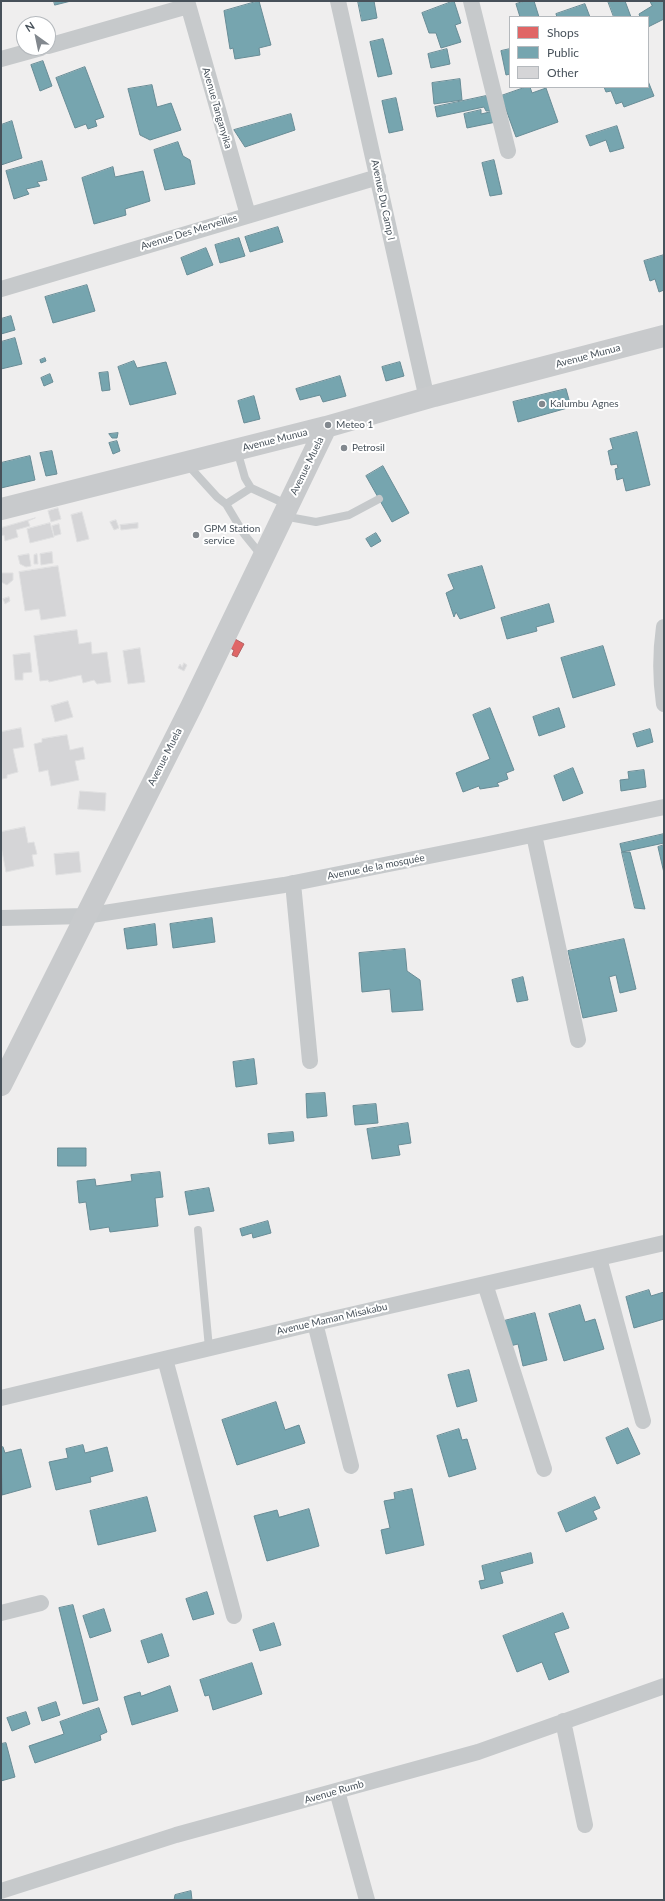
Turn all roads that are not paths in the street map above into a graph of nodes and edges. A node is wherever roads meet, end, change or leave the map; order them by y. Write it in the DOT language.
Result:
graph roads {
  1 [pos="338,1"];
  2 [pos="471,1"];
  3 [pos="188,4"];
  4 [pos="56,44"];
  5 [pos="16,55"];
  6 [pos="1,59"];
  7 [pos="508,151"];
  8 [pos="378,177"];
  9 [pos="248,215"];
  10 [pos="1,289"];
  11 [pos="664,336"];
  12 [pos="427,399"];
  13 [pos="326,427"];
  14 [pos="237,450"];
  15 [pos="185,462"];
  16 [pos="251,488"];
  17 [pos="379,499"];
  18 [pos="226,504"];
  19 [pos="1,509"];
  20 [pos="285,510"];
  21 [pos="263,557"];
  22 [pos="664,628"];
  23 [pos="664,704"];
  24 [pos="664,806"];
  25 [pos="534,835"];
  26 [pos="293,883"];
  27 [pos="85,916"];
  28 [pos="1,918"];
  29 [pos="578,1040"];
  30 [pos="310,1061"];
  31 [pos="1,1086"];
  32 [pos="198,1230"];
  33 [pos="664,1243"];
  34 [pos="599,1258"];
  35 [pos="485,1284"];
  36 [pos="315,1323"];
  37 [pos="209,1348"];
  38 [pos="165,1359"];
  39 [pos="1,1398"];
  40 [pos="643,1421"];
  41 [pos="351,1466"];
  42 [pos="544,1469"];
  43 [pos="41,1603"];
  44 [pos="1,1612"];
  45 [pos="234,1616"];
  46 [pos="664,1686"];
  47 [pos="563,1721"];
  48 [pos="337,1791"];
  49 [pos="585,1825"];
  50 [pos="1,1891"];
  51 [pos="367,1900"];
  1 -- 8 [label="street, Avenue Du Camp I"];
  2 -- 7 [label="street"];
  3 -- 4 [label="street"];
  3 -- 9 [label="street, Avenue Tanganyika"];
  5 -- 6 [label="street"];
  8 -- 9 [label="street, Avenue Des Merveilles"];
  8 -- 12 [label="street, Avenue Du Camp I"];
  9 -- 10 [label="street, Avenue Des Merveilles"];
  11 -- 12 [label="street, Avenue Munua"];
  12 -- 13 [label="street, Avenue Munua"];
  13 -- 14 [label="street, Avenue Munua"];
  13 -- 20 [label="street, Avenue Muela"];
  14 -- 15 [label="street, Avenue Munua"];
  14 -- 16 [label="lane"];
  15 -- 18 [label="lane"];
  15 -- 19 [label="street, Avenue Munua"];
  16 -- 18 [label="lane"];
  16 -- 20 [label="lane"];
  17 -- 20 [label="lane"];
  18 -- 21 [label="lane"];
  20 -- 21 [label="street, Avenue Muela"];
  21 -- 27 [label="street, Avenue Muela"];
  22 -- 23 [label="street"];
  24 -- 25 [label="street, Avenue de la mosquée"];
  25 -- 26 [label="street, Avenue de la mosquée"];
  25 -- 29 [label="street"];
  26 -- 27 [label="street, Avenue de la mosquée"];
  26 -- 30 [label="street"];
  27 -- 28 [label="street, Avenue de la mosquée"];
  27 -- 31 [label="street, Avenue Muela"];
  32 -- 37 [label="lane"];
  33 -- 34 [label="street, Avenue Maman Misakabu"];
  34 -- 35 [label="street, Avenue Maman Misakabu"];
  34 -- 40 [label="street"];
  35 -- 36 [label="street, Avenue Maman Misakabu"];
  35 -- 42 [label="street"];
  36 -- 37 [label="street, Avenue Maman Misakabu"];
  36 -- 41 [label="street"];
  37 -- 38 [label="street, Avenue Maman Misakabu"];
  38 -- 39 [label="street, Avenue Maman Misakabu"];
  38 -- 45 [label="street"];
  43 -- 44 [label="street"];
  46 -- 47 [label="street, Avenue Rumb"];
  47 -- 48 [label="street, Avenue Rumb"];
  47 -- 49 [label="street"];
  48 -- 50 [label="street, Avenue Rumb"];
  48 -- 51 [label="street"];
}
